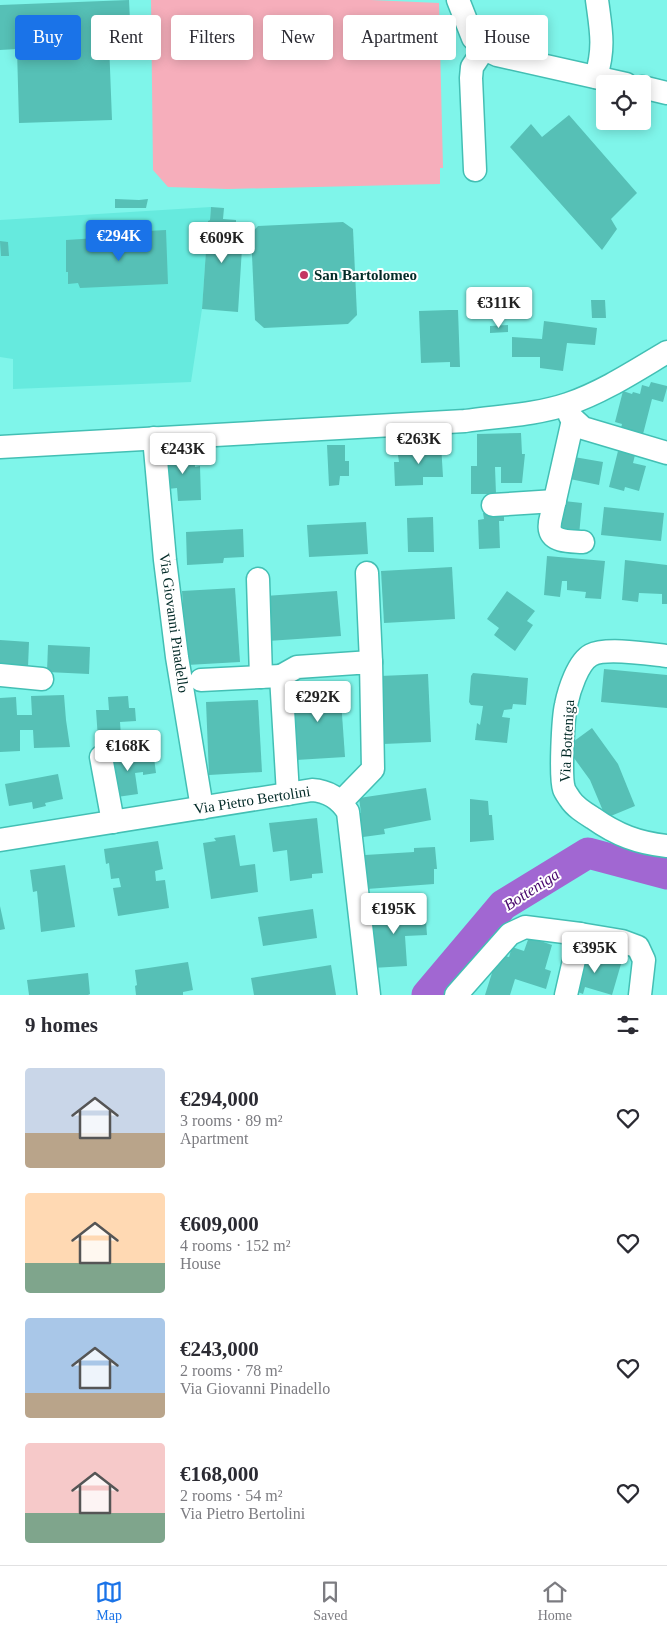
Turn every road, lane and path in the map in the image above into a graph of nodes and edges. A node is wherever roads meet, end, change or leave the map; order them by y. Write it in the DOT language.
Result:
graph roads {
  1 [pos="458,0"];
  2 [pos="598,0"];
  3 [pos="466,20"];
  4 [pos="477,60"];
  5 [pos="520,60"];
  6 [pos="597,75"];
  7 [pos="596,77"];
  8 [pos="651,89"];
  9 [pos="667,93"];
  10 [pos="475,170"];
  11 [pos="667,352"];
  12 [pos="569,412"];
  13 [pos="154,438"];
  14 [pos="0,448"];
  15 [pos="667,453"];
  16 [pos="555,501"];
  17 [pos="493,505"];
  18 [pos="584,542"];
  19 [pos="367,573"];
  20 [pos="258,579"];
  21 [pos="667,656"];
  22 [pos="371,662"];
  23 [pos="0,675"];
  24 [pos="271,676"];
  25 [pos="42,679"];
  26 [pos="201,680"];
  27 [pos="101,757"];
  28 [pos="288,794"];
  29 [pos="341,802"];
  30 [pos="202,808"];
  31 [pos="114,822"];
  32 [pos="0,840"];
  33 [pos="667,846"];
  34 [pos="580,934"];
  35 [pos="369,995"];
  36 [pos="456,995"];
  37 [pos="566,995"];
  38 [pos="640,995"];
  1 -- 3 [label="street"];
  2 -- 6 [label="street"];
  4 -- 10 [label="street"];
  5 -- 7 [label="street"];
  8 -- 9 [label="street"];
  11 -- 12 [label="street"];
  12 -- 13 [label="street"];
  12 -- 15 [label="street"];
  12 -- 16 [label="street"];
  13 -- 14 [label="street"];
  13 -- 30 [label="street, Via Giovanni Pinadello"];
  16 -- 17 [label="street"];
  16 -- 18 [label="street"];
  19 -- 22 [label="street"];
  20 -- 24 [label="street"];
  21 -- 33 [label="street, Via Botteniga"];
  22 -- 24 [label="street"];
  22 -- 29 [label="street"];
  23 -- 25 [label="street"];
  24 -- 26 [label="street"];
  24 -- 28 [label="street"];
  27 -- 31 [label="street"];
  28 -- 29 [label="street, Via Pietro Bertolini"];
  28 -- 30 [label="street, Via Pietro Bertolini"];
  29 -- 35 [label="street"];
  30 -- 31 [label="street, Via Pietro Bertolini"];
  31 -- 32 [label="street, Via Pietro Bertolini"];
  34 -- 36 [label="street"];
  34 -- 37 [label="street"];
  34 -- 38 [label="street"];
}
